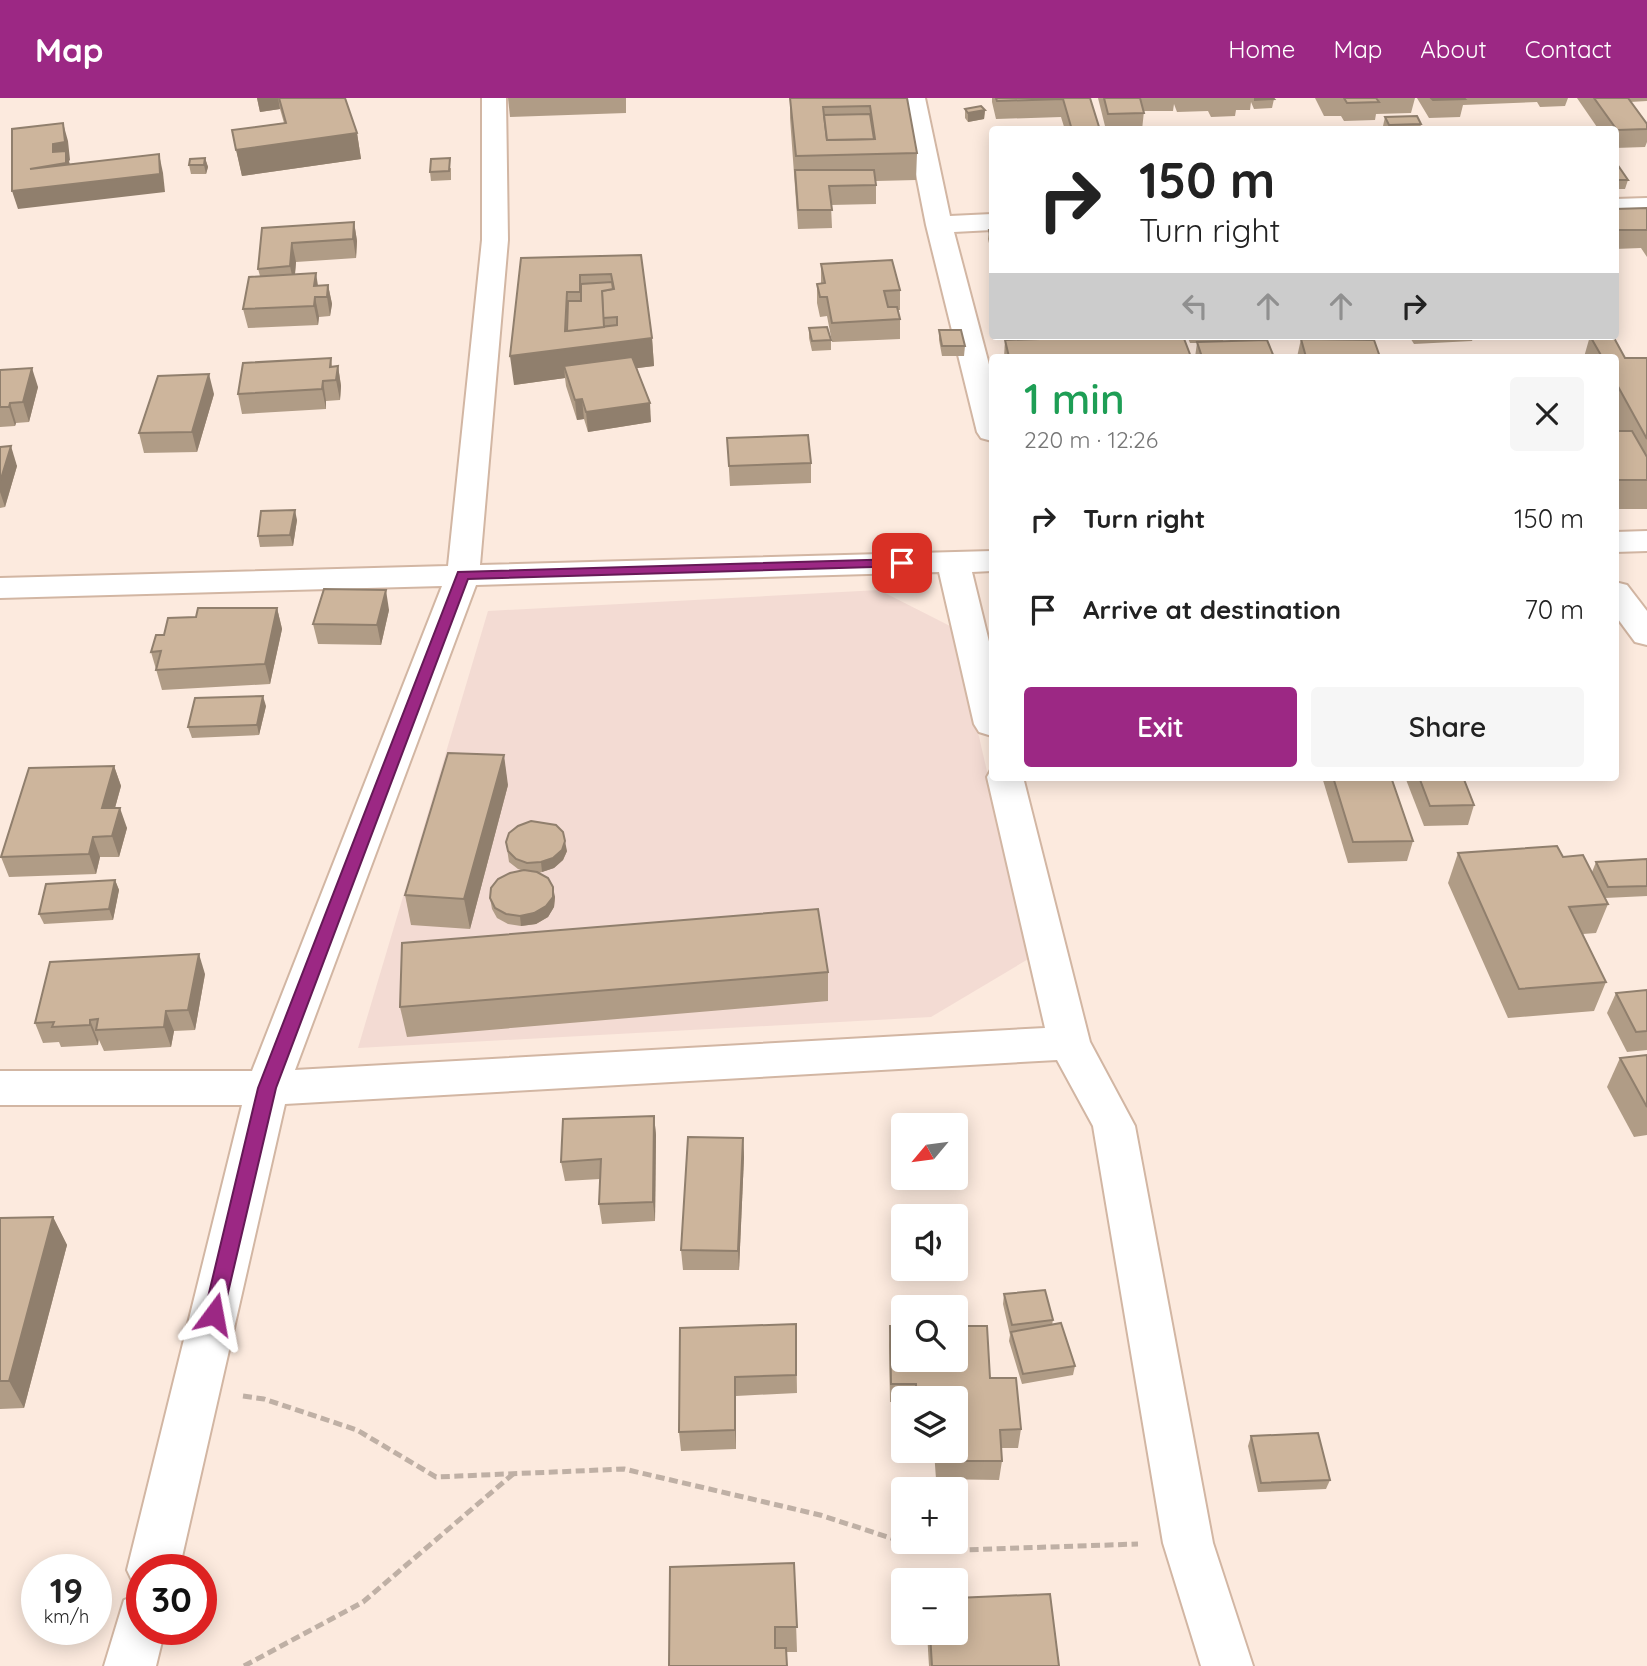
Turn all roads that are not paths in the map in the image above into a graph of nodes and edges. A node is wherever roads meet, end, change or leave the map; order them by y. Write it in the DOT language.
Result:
graph roads {
  1 [pos="494,98"];
  2 [pos="913,98"];
  3 [pos="1647,206"];
  4 [pos="1619,207"];
  5 [pos="989,222"];
  6 [pos="939,225"];
  7 [pos="989,420"];
  8 [pos="1647,541"];
  9 [pos="1619,542"];
  10 [pos="989,561"];
  11 [pos="953,562"];
  12 [pos="463,575"];
  13 [pos="0,588"];
  14 [pos="1619,597"];
  15 [pos="1647,634"];
  16 [pos="989,712"];
  17 [pos="1006,781"];
  18 [pos="1069,1043"];
  19 [pos="0,1087"];
  20 [pos="267,1088"];
  21 [pos="157,1554"];
  22 [pos="136,1645"];
  23 [pos="131,1666"];
  24 [pos="1227,1666"];
  1 -- 12 [label="street"];
  2 -- 6 [label="street"];
  3 -- 4 [label="street"];
  5 -- 6 [label="street"];
  6 -- 7 [label="street"];
  8 -- 9 [label="street"];
  10 -- 11 [label="street"];
  11 -- 12 [label="street"];
  11 -- 16 [label="street"];
  12 -- 13 [label="street"];
  12 -- 20 [label="street"];
  14 -- 15 [label="street"];
  17 -- 18 [label="street"];
  18 -- 20 [label="street"];
  18 -- 24 [label="street"];
  19 -- 20 [label="street"];
  20 -- 21 [label="street"];
  22 -- 23 [label="street"];
}
